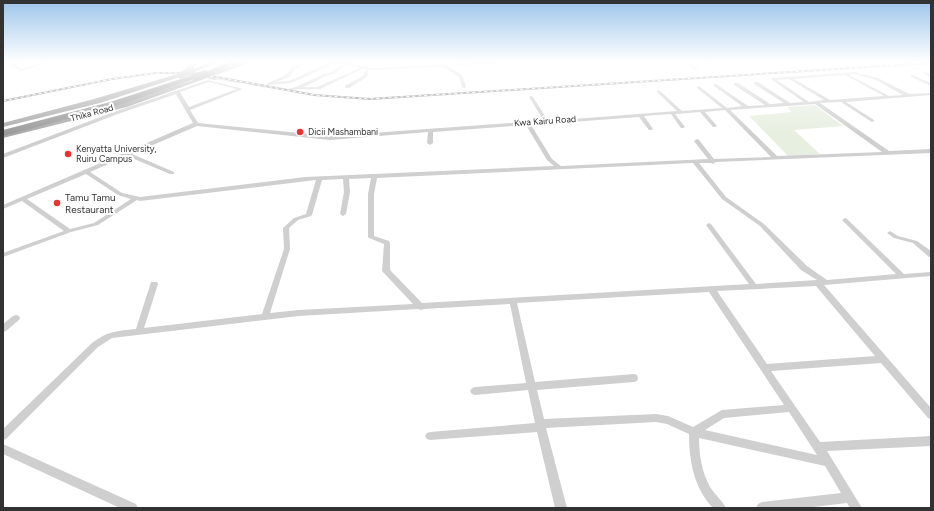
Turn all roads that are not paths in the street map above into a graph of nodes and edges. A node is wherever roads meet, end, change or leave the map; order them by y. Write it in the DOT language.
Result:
graph roads {
  1 [pos="159,86"];
  2 [pos="165,86"];
  3 [pos="169,86"];
  4 [pos="174,86"];
  5 [pos="187,86"];
  6 [pos="231,86"];
  7 [pos="271,86"];
  8 [pos="301,86"];
  9 [pos="323,86"];
  10 [pos="717,86"];
  11 [pos="739,86"];
  12 [pos="760,86"];
  13 [pos="783,86"];
  14 [pos="803,86"];
  15 [pos="867,86"];
  16 [pos="890,86"];
  17 [pos="699,87"];
  18 [pos="297,88"];
  19 [pos="659,91"];
  20 [pos="178,93"];
  21 [pos="931,94"];
  22 [pos="907,95"];
  23 [pos="531,97"];
  24 [pos="888,97"];
  25 [pos="841,100"];
  26 [pos="828,101"];
  27 [pos="808,102"];
  28 [pos="815,102"];
  29 [pos="788,104"];
  30 [pos="768,105"];
  31 [pos="746,107"];
  32 [pos="725,108"];
  33 [pos="188,109"];
  34 [pos="701,110"];
  35 [pos="680,112"];
  36 [pos="672,113"];
  37 [pos="640,115"];
  38 [pos="546,121"];
  39 [pos="872,121"];
  40 [pos="527,122"];
  41 [pos="196,124"];
  42 [pos="3,125"];
  43 [pos="44,126"];
  44 [pos="715,126"];
  45 [pos="684,127"];
  46 [pos="3,129"];
  47 [pos="651,129"];
  48 [pos="431,130"];
  49 [pos="3,133"];
  50 [pos="3,136"];
  51 [pos="697,141"];
  52 [pos="430,143"];
  53 [pos="3,144"];
  54 [pos="931,151"];
  55 [pos="888,153"];
  56 [pos="128,154"];
  57 [pos="3,156"];
  58 [pos="776,158"];
  59 [pos="713,162"];
  60 [pos="696,163"];
  61 [pos="560,168"];
  62 [pos="88,172"];
  63 [pos="172,174"];
  64 [pos="374,177"];
  65 [pos="346,178"];
  66 [pos="319,179"];
  67 [pos="23,199"];
  68 [pos="135,199"];
  69 [pos="3,207"];
  70 [pos="343,214"];
  71 [pos="845,220"];
  72 [pos="710,225"];
  73 [pos="68,231"];
  74 [pos="890,232"];
  75 [pos="931,255"];
  76 [pos="3,256"];
  77 [pos="931,274"];
  78 [pos="902,276"];
  79 [pos="822,282"];
  80 [pos="154,284"];
  81 [pos="754,286"];
  82 [pos="711,289"];
  83 [pos="513,301"];
  84 [pos="421,307"];
  85 [pos="265,317"];
  86 [pos="16,318"];
  87 [pos="3,329"];
  88 [pos="140,332"];
  89 [pos="883,359"];
  90 [pos="765,368"];
  91 [pos="634,378"];
  92 [pos="532,387"];
  93 [pos="476,391"];
  94 [pos="792,408"];
  95 [pos="931,415"];
  96 [pos="541,425"];
  97 [pos="694,432"];
  98 [pos="3,436"];
  99 [pos="430,436"];
  100 [pos="931,441"];
  101 [pos="818,447"];
  102 [pos="3,449"];
  103 [pos="828,462"];
  104 [pos="849,497"];
  105 [pos="132,508"];
  106 [pos="561,508"];
  107 [pos="720,508"];
  108 [pos="762,508"];
  109 [pos="856,508"];
  1 -- 42 [label="main road, Thika Road"];
  2 -- 46 [label="highway, Thika Road"];
  3 -- 49 [label="highway, Thika Road"];
  4 -- 43 [label="main road, Thika Road"];
  5 -- 20 [label="street"];
  6 -- 33 [label="street"];
  7 -- 18 [label="street"];
  8 -- 18 [label="street"];
  9 -- 18 [label="street"];
  10 -- 31 [label="street"];
  11 -- 30 [label="street"];
  12 -- 29 [label="street"];
  13 -- 27 [label="street"];
  14 -- 26 [label="street"];
  15 -- 24 [label="street"];
  16 -- 22 [label="street"];
  17 -- 32 [label="street"];
  19 -- 35 [label="street"];
  20 -- 33 [label="street"];
  20 -- 57 [label="street"];
  21 -- 22 [label="street, Kwa Kairu Road"];
  22 -- 24 [label="street, Kwa Kairu Road"];
  23 -- 38 [label="street"];
  24 -- 25 [label="street, Kwa Kairu Road"];
  25 -- 26 [label="street, Kwa Kairu Road"];
  25 -- 39 [label="street"];
  26 -- 28 [label="street, Kwa Kairu Road"];
  27 -- 28 [label="street, Kwa Kairu Road"];
  27 -- 29 [label="street, Kwa Kairu Road"];
  28 -- 55 [label="street"];
  29 -- 30 [label="street, Kwa Kairu Road"];
  30 -- 31 [label="street, Kwa Kairu Road"];
  31 -- 32 [label="street, Kwa Kairu Road"];
  32 -- 34 [label="street, Kwa Kairu Road"];
  32 -- 58 [label="street"];
  33 -- 41 [label="street"];
  34 -- 35 [label="street, Kwa Kairu Road"];
  34 -- 44 [label="street"];
  35 -- 36 [label="street, Kwa Kairu Road"];
  36 -- 37 [label="street, Kwa Kairu Road"];
  36 -- 45 [label="street"];
  37 -- 38 [label="street, Kwa Kairu Road"];
  37 -- 47 [label="street"];
  38 -- 40 [label="street, Kwa Kairu Road"];
  40 -- 48 [label="street, Kwa Kairu Road"];
  40 -- 61 [label="street"];
  41 -- 48 [label="street, Kwa Kairu Road"];
  41 -- 56 [label="street"];
  43 -- 50 [label="main road, Thika Road"];
  43 -- 53 [label="main road"];
  48 -- 52 [label="street"];
  51 -- 59 [label="street"];
  54 -- 55 [label="street"];
  55 -- 58 [label="street"];
  56 -- 62 [label="street"];
  56 -- 63 [label="street"];
  58 -- 59 [label="street"];
  59 -- 60 [label="street"];
  60 -- 61 [label="street"];
  60 -- 79 [label="street"];
  61 -- 64 [label="street"];
  62 -- 67 [label="street"];
  62 -- 68 [label="street"];
  64 -- 65 [label="street"];
  64 -- 84 [label="street"];
  65 -- 66 [label="street"];
  65 -- 70 [label="street"];
  66 -- 68 [label="street"];
  66 -- 85 [label="street"];
  67 -- 69 [label="street"];
  67 -- 73 [label="street"];
  68 -- 73 [label="street"];
  71 -- 78 [label="street"];
  72 -- 81 [label="street"];
  73 -- 76 [label="street"];
  74 -- 75 [label="street"];
  77 -- 78 [label="street"];
  78 -- 79 [label="street"];
  79 -- 81 [label="street"];
  79 -- 89 [label="street"];
  80 -- 88 [label="street"];
  81 -- 82 [label="street"];
  82 -- 83 [label="street"];
  82 -- 90 [label="street"];
  83 -- 84 [label="street"];
  83 -- 92 [label="street"];
  84 -- 85 [label="street"];
  85 -- 88 [label="street"];
  86 -- 87 [label="street"];
  88 -- 98 [label="street"];
  89 -- 90 [label="street"];
  89 -- 95 [label="street"];
  90 -- 94 [label="street"];
  91 -- 92 [label="street"];
  92 -- 93 [label="street"];
  92 -- 96 [label="street"];
  94 -- 97 [label="street"];
  94 -- 101 [label="street"];
  96 -- 97 [label="street"];
  96 -- 99 [label="street"];
  96 -- 106 [label="street"];
  97 -- 103 [label="street"];
  97 -- 107 [label="street"];
  100 -- 101 [label="street"];
  101 -- 103 [label="street"];
  102 -- 105 [label="street"];
  103 -- 104 [label="street"];
  104 -- 108 [label="street"];
  104 -- 109 [label="street"];
}
